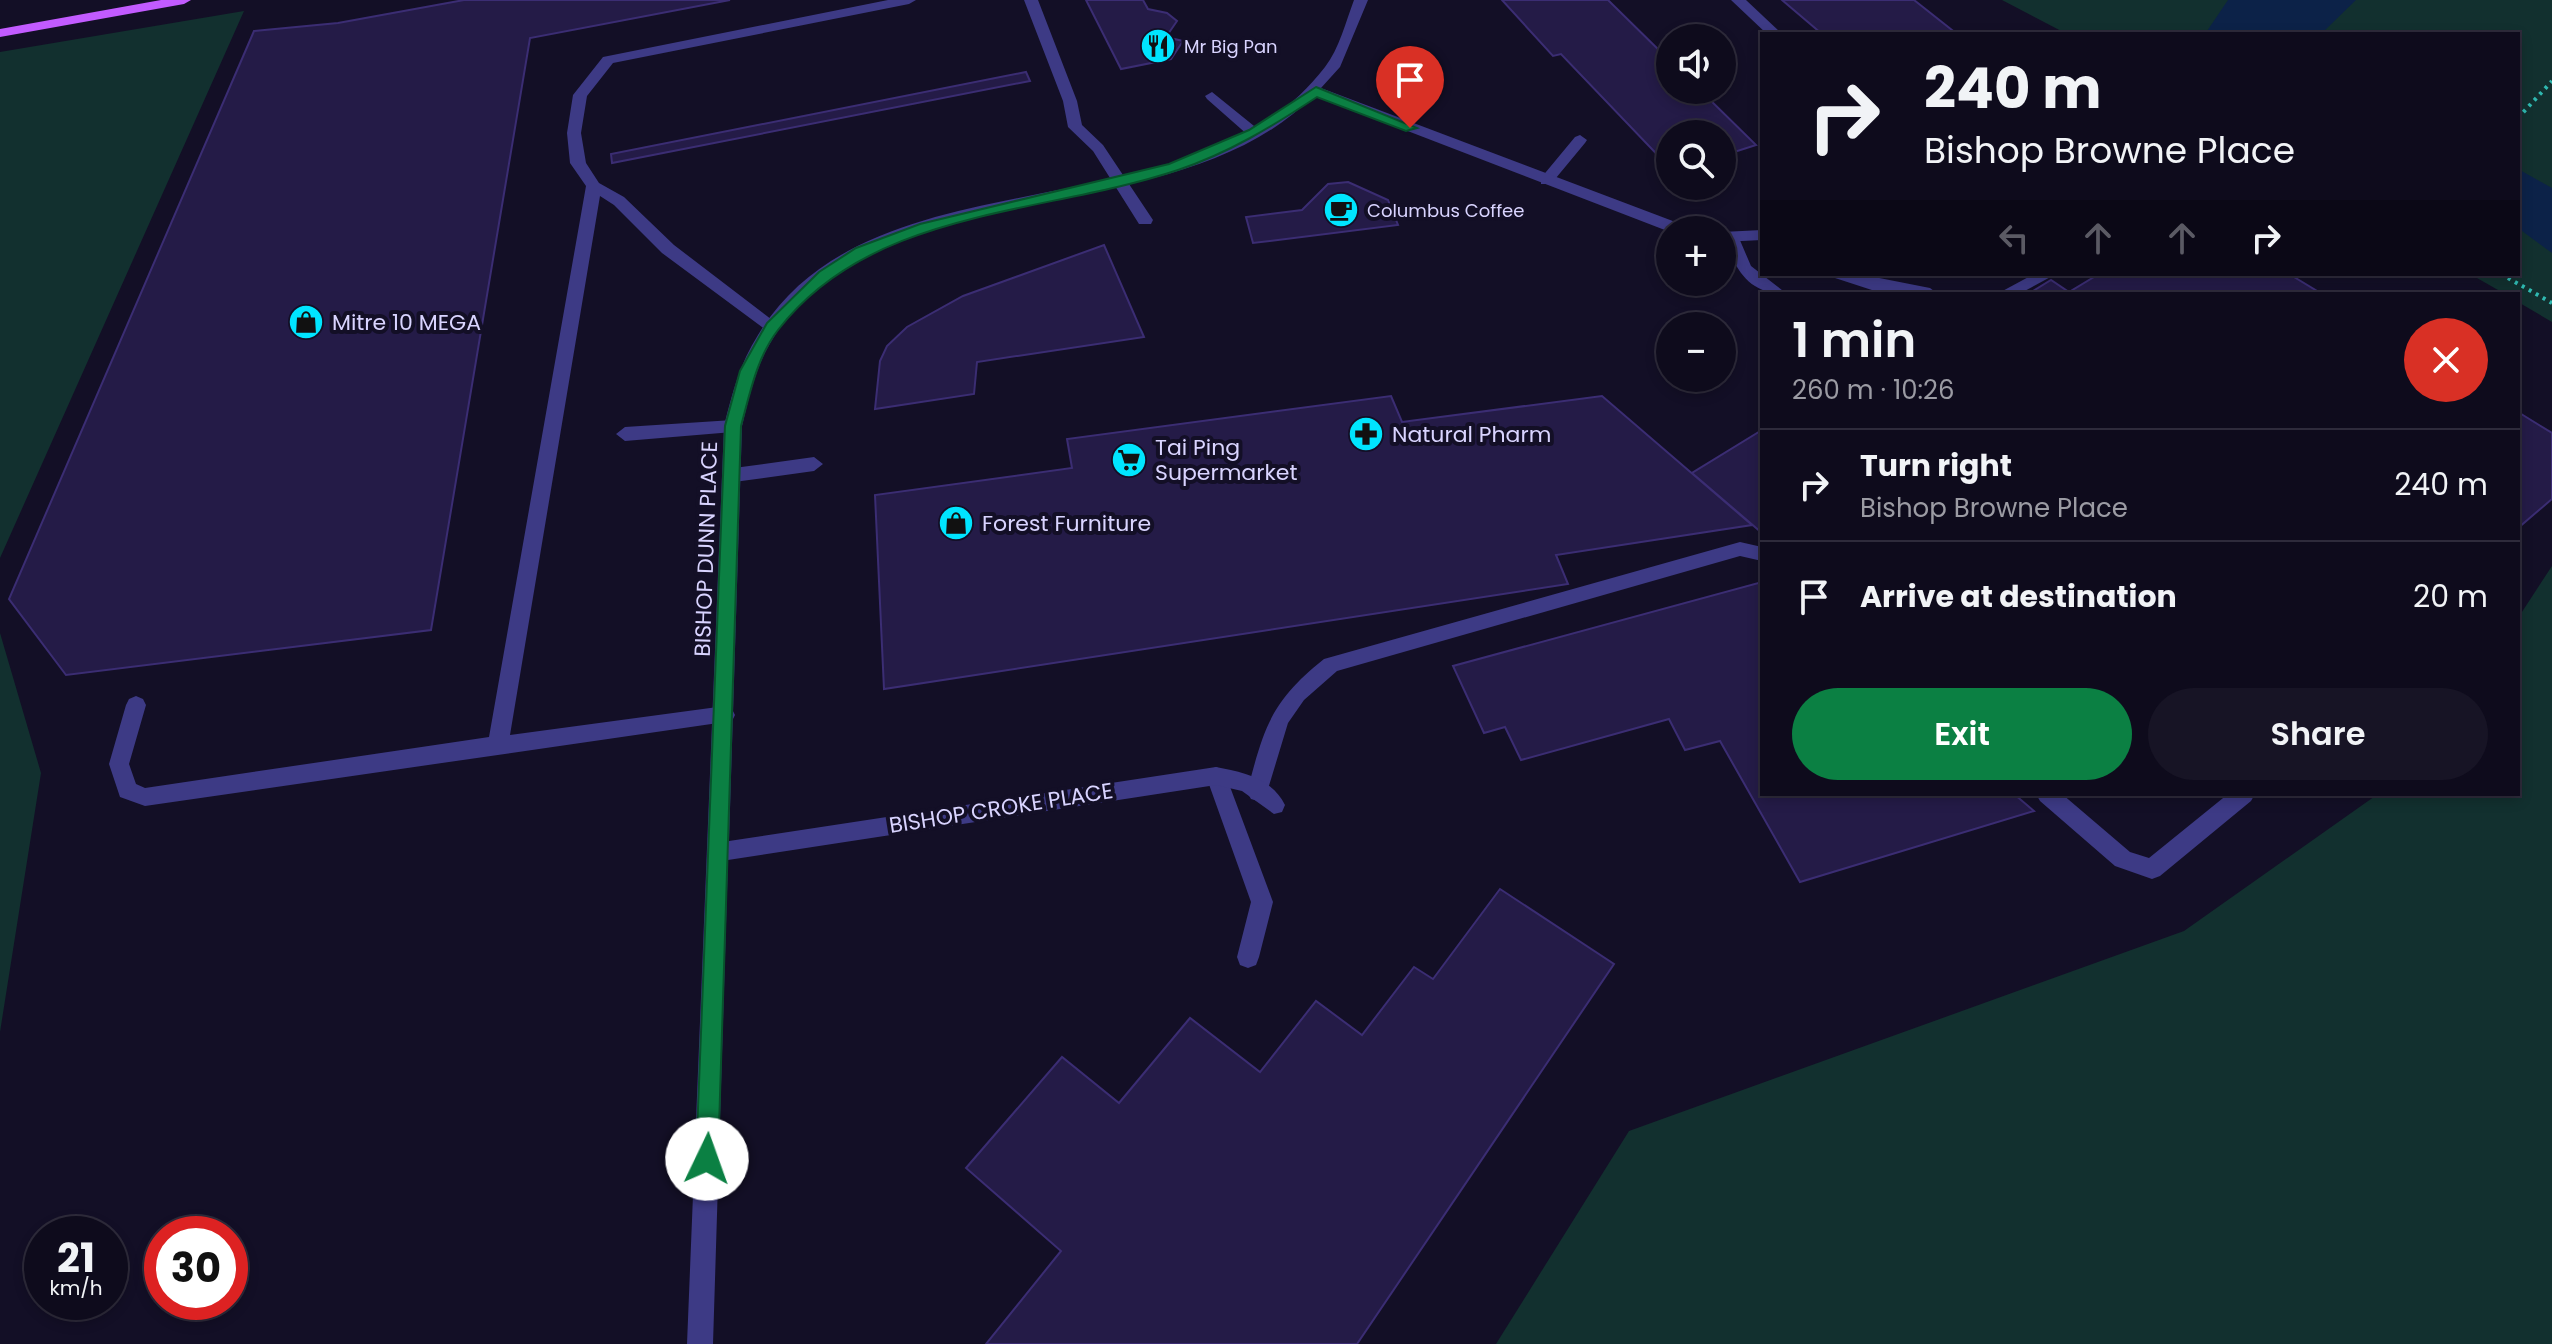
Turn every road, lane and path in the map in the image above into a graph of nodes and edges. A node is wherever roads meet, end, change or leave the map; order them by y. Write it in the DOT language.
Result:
graph roads {
  1 [pos="184,0"];
  2 [pos="909,0"];
  3 [pos="1031,0"];
  4 [pos="1361,0"];
  5 [pos="1738,0"];
  6 [pos="1773,32"];
  7 [pos="0,33"];
  8 [pos="2552,81"];
  9 [pos="1316,91"];
  10 [pos="1212,96"];
  11 [pos="2520,116"];
  12 [pos="1254,133"];
  13 [pos="1580,140"];
  14 [pos="1121,181"];
  15 [pos="1546,181"];
  16 [pos="594,186"];
  17 [pos="1145,220"];
  18 [pos="1656,221"];
  19 [pos="1760,235"];
  20 [pos="1736,236"];
  21 [pos="1736,255"];
  22 [pos="1847,276"];
  23 [pos="2044,276"];
  24 [pos="2505,276"];
  25 [pos="1776,292"];
  26 [pos="1917,292"];
  27 [pos="2009,292"];
  28 [pos="2552,303"];
  29 [pos="772,326"];
  30 [pos="733,426"];
  31 [pos="625,434"];
  32 [pos="814,464"];
  33 [pos="734,475"];
  34 [pos="1760,554"];
  35 [pos="136,705"];
  36 [pos="725,715"];
  37 [pos="498,745"];
  38 [pos="1216,776"];
  39 [pos="2049,796"];
  40 [pos="2242,796"];
  41 [pos="720,852"];
  42 [pos="1248,957"];
  43 [pos="700,1344"];
  1 -- 7 [label="main road"];
  2 -- 16 [label="street"];
  3 -- 14 [label="street"];
  4 -- 9 [label="street, BISHOP DUNN PLACE"];
  5 -- 6 [label="street"];
  8 -- 11 [label="path"];
  9 -- 12 [label="street, BISHOP DUNN PLACE"];
  9 -- 15 [label="street"];
  10 -- 12 [label="street"];
  12 -- 14 [label="street, BISHOP DUNN PLACE"];
  13 -- 15 [label="street"];
  14 -- 17 [label="street"];
  14 -- 29 [label="street, BISHOP DUNN PLACE"];
  15 -- 18 [label="street"];
  16 -- 29 [label="street"];
  16 -- 37 [label="street"];
  19 -- 20 [label="street"];
  21 -- 25 [label="street"];
  22 -- 26 [label="street"];
  23 -- 27 [label="street"];
  24 -- 28 [label="path"];
  29 -- 30 [label="street, BISHOP DUNN PLACE"];
  30 -- 31 [label="street"];
  30 -- 33 [label="street, BISHOP DUNN PLACE"];
  32 -- 33 [label="street"];
  33 -- 36 [label="street, BISHOP DUNN PLACE"];
  34 -- 38 [label="street, BISHOP CROKE PLACE"];
  35 -- 37 [label="street"];
  36 -- 37 [label="street"];
  36 -- 41 [label="street, BISHOP DUNN PLACE"];
  38 -- 41 [label="street, BISHOP CROKE PLACE"];
  38 -- 42 [label="street"];
  39 -- 40 [label="street"];
  41 -- 43 [label="street, BISHOP DUNN PLACE"];
}
